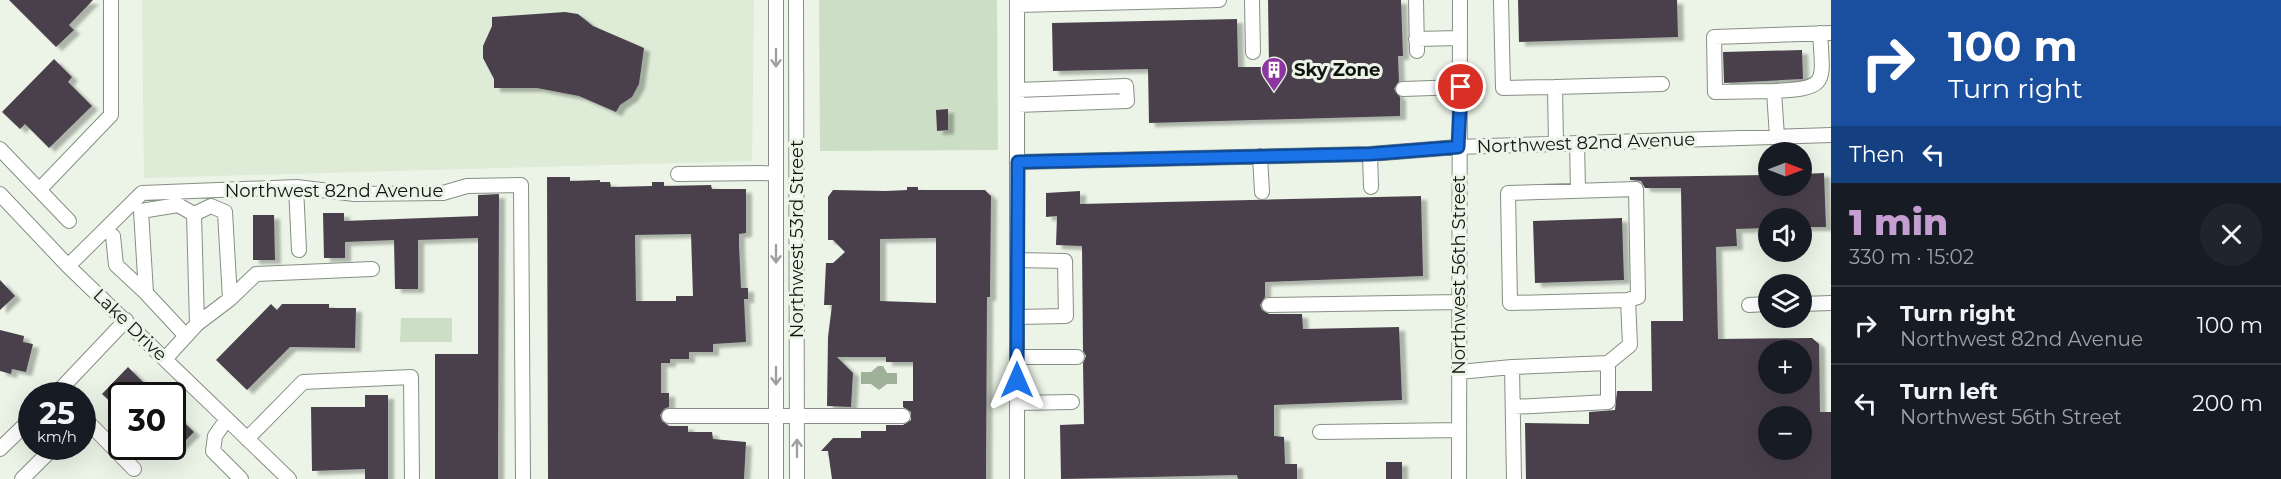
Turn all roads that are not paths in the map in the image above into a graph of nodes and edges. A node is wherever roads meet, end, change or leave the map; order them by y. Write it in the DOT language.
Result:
graph roads {
  1 [pos="111,0"];
  2 [pos="776,0"];
  3 [pos="796,0"];
  4 [pos="1219,0"];
  5 [pos="1252,0"];
  6 [pos="1416,0"];
  7 [pos="1460,0"];
  8 [pos="1501,0"];
  9 [pos="1133,1"];
  10 [pos="1170,1"];
  11 [pos="1017,3"];
  12 [pos="1826,33"];
  13 [pos="1460,38"];
  14 [pos="1253,52"];
  15 [pos="1662,84"];
  16 [pos="1461,87"];
  17 [pos="1555,87"];
  18 [pos="1403,89"];
  19 [pos="1017,90"];
  20 [pos="1774,91"];
  21 [pos="1017,105"];
  22 [pos="1831,135"];
  23 [pos="1777,137"];
  24 [pos="1577,143"];
  25 [pos="1556,144"];
  26 [pos="1458,147"];
  27 [pos="0,149"];
  28 [pos="1370,154"];
  29 [pos="1260,156"];
  30 [pos="1018,162"];
  31 [pos="776,173"];
  32 [pos="678,174"];
  33 [pos="296,188"];
  34 [pos="1371,188"];
  35 [pos="40,189"];
  36 [pos="1578,191"];
  37 [pos="1262,192"];
  38 [pos="0,194"];
  39 [pos="194,214"];
  40 [pos="69,221"];
  41 [pos="113,236"];
  42 [pos="299,250"];
  43 [pos="1017,260"];
  44 [pos="68,266"];
  45 [pos="372,269"];
  46 [pos="146,293"];
  47 [pos="230,298"];
  48 [pos="1628,300"];
  49 [pos="1458,302"];
  50 [pos="1831,303"];
  51 [pos="1812,304"];
  52 [pos="1269,305"];
  53 [pos="1749,305"];
  54 [pos="1758,305"];
  55 [pos="1017,317"];
  56 [pos="126,320"];
  57 [pos="197,324"];
  58 [pos="186,336"];
  59 [pos="1017,357"];
  60 [pos="1077,357"];
  61 [pos="165,358"];
  62 [pos="1608,363"];
  63 [pos="1512,367"];
  64 [pos="1459,372"];
  65 [pos="70,382"];
  66 [pos="1072,402"];
  67 [pos="1017,403"];
  68 [pos="1513,407"];
  69 [pos="669,416"];
  70 [pos="903,416"];
  71 [pos="776,417"];
  72 [pos="797,417"];
  73 [pos="227,419"];
  74 [pos="96,430"];
  75 [pos="1459,430"];
  76 [pos="18,432"];
  77 [pos="1320,432"];
  78 [pos="247,439"];
  79 [pos="0,449"];
  80 [pos="41,460"];
  81 [pos="134,469"];
  82 [pos="234,476"];
  83 [pos="22,479"];
  84 [pos="289,479"];
  85 [pos="412,479"];
  86 [pos="523,479"];
  87 [pos="776,479"];
  88 [pos="797,479"];
  89 [pos="1017,479"];
  90 [pos="1459,479"];
  91 [pos="1514,479"];
  1 -- 35 [label="street"];
  2 -- 31 [label="street, Northwest 53rd Street, one-way"];
  3 -- 72 [label="street, Northwest 53rd Street"];
  4 -- 10 [label="street"];
  5 -- 14 [label="street"];
  6 -- 13 [label="street"];
  7 -- 13 [label="street, Northwest 56th Street"];
  8 -- 17 [label="street"];
  9 -- 10 [label="street"];
  9 -- 11 [label="street"];
  11 -- 19 [label="street"];
  12 -- 20 [label="street"];
  12 -- 20 [label="street"];
  13 -- 16 [label="street, Northwest 56th Street"];
  15 -- 17 [label="street"];
  16 -- 18 [label="street"];
  16 -- 26 [label="street, Northwest 56th Street"];
  17 -- 25 [label="street"];
  19 -- 21 [label="street"];
  19 -- 21 [label="street"];
  20 -- 23 [label="street"];
  21 -- 30 [label="street"];
  22 -- 23 [label="street, Northwest 82nd Avenue"];
  23 -- 24 [label="street, Northwest 82nd Avenue"];
  24 -- 25 [label="street, Northwest 82nd Avenue"];
  24 -- 36 [label="street"];
  25 -- 26 [label="street, Northwest 82nd Avenue"];
  26 -- 28 [label="street, Northwest 82nd Avenue"];
  26 -- 49 [label="street, Northwest 56th Street"];
  27 -- 35 [label="street"];
  28 -- 29 [label="street, Northwest 82nd Avenue"];
  28 -- 34 [label="street"];
  29 -- 30 [label="street, Northwest 82nd Avenue"];
  29 -- 37 [label="street"];
  30 -- 43 [label="street"];
  31 -- 32 [label="street"];
  31 -- 71 [label="street, Northwest 53rd Street, one-way"];
  33 -- 42 [label="street"];
  33 -- 44 [label="street, Northwest 82nd Avenue"];
  33 -- 86 [label="street, Northwest 82nd Avenue"];
  35 -- 40 [label="street"];
  36 -- 48 [label="street"];
  36 -- 48 [label="street"];
  38 -- 44 [label="street, Lake Drive"];
  39 -- 46 [label="street"];
  39 -- 47 [label="street"];
  39 -- 57 [label="street"];
  41 -- 46 [label="street"];
  43 -- 55 [label="street"];
  43 -- 55 [label="street"];
  44 -- 56 [label="street, Lake Drive"];
  45 -- 47 [label="street"];
  46 -- 58 [label="street"];
  47 -- 57 [label="street"];
  48 -- 62 [label="street"];
  49 -- 52 [label="street"];
  49 -- 64 [label="street, Northwest 56th Street"];
  50 -- 51 [label="street"];
  53 -- 54 [label="street"];
  55 -- 59 [label="street"];
  56 -- 61 [label="street, Lake Drive"];
  56 -- 65 [label="street"];
  57 -- 58 [label="street"];
  58 -- 61 [label="street"];
  59 -- 60 [label="street"];
  59 -- 67 [label="street"];
  61 -- 73 [label="street, Lake Drive"];
  62 -- 63 [label="street"];
  62 -- 68 [label="street"];
  63 -- 64 [label="street"];
  63 -- 68 [label="street"];
  64 -- 75 [label="street, Northwest 56th Street"];
  66 -- 67 [label="street"];
  67 -- 89 [label="street"];
  68 -- 91 [label="street"];
  69 -- 71 [label="street"];
  70 -- 72 [label="street"];
  71 -- 72 [label="street"];
  71 -- 87 [label="street, Northwest 53rd Street"];
  88 -- 72 [label="street, Northwest 53rd Street, one-way"];
  73 -- 78 [label="street, Lake Drive"];
  73 -- 82 [label="street"];
  74 -- 81 [label="street"];
  75 -- 77 [label="street"];
  75 -- 90 [label="street, Northwest 56th Street"];
  76 -- 79 [label="street"];
  78 -- 84 [label="street, Lake Drive"];
  78 -- 85 [label="street"];
  80 -- 83 [label="street"];
}
